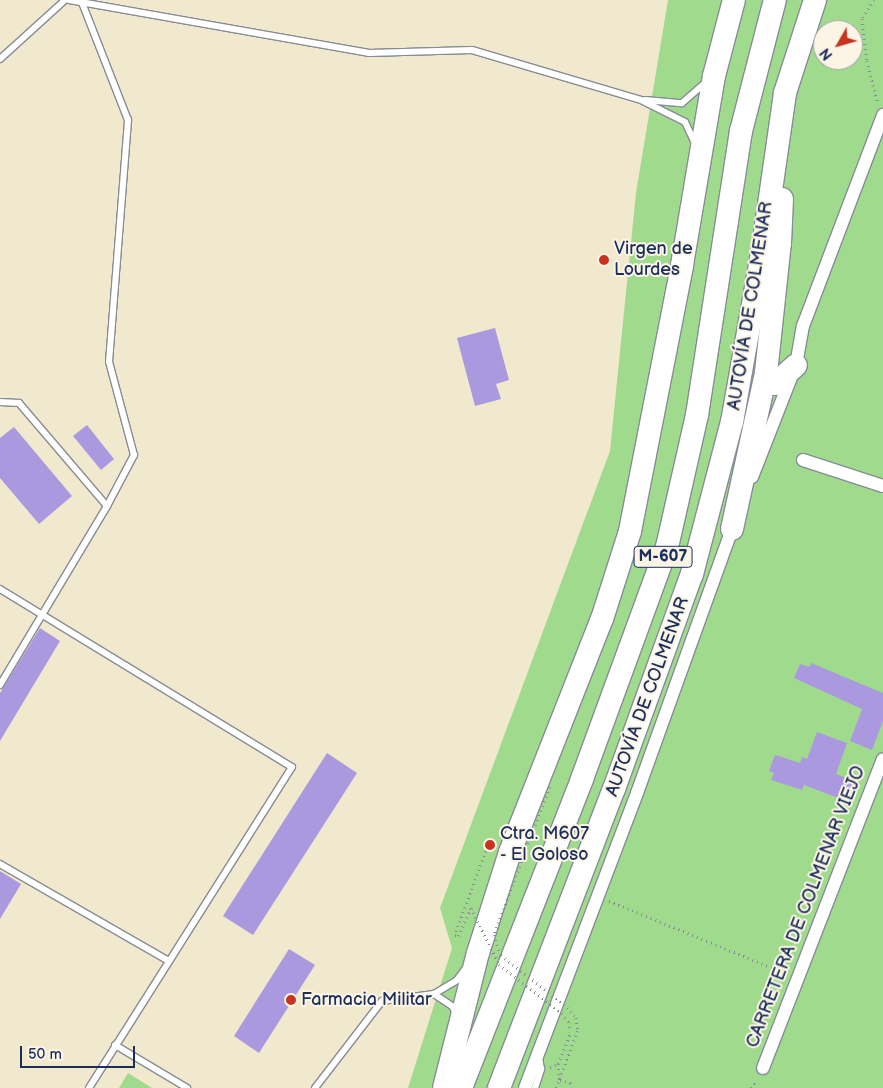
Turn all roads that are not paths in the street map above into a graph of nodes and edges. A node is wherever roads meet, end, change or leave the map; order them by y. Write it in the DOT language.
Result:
graph roads {
  1 [pos="67,0"];
  2 [pos="734,0"];
  3 [pos="775,0"];
  4 [pos="814,0"];
  5 [pos="80,2"];
  6 [pos="0,59"];
  7 [pos="714,76"];
  8 [pos="785,93"];
  9 [pos="640,100"];
  10 [pos="882,116"];
  11 [pos="699,151"];
  12 [pos="796,365"];
  13 [pos="766,373"];
  14 [pos="0,402"];
  15 [pos="803,460"];
  16 [pos="883,486"];
  17 [pos="107,506"];
  18 [pos="732,529"];
  19 [pos="0,589"];
  20 [pos="43,613"];
  21 [pos="0,685"];
  22 [pos="883,759"];
  23 [pos="0,864"];
  24 [pos="478,953"];
  25 [pos="169,961"];
  26 [pos="434,994"];
  27 [pos="460,1028"];
  28 [pos="115,1045"];
  29 [pos="538,1052"];
  30 [pos="762,1068"];
  31 [pos="89,1088"];
  32 [pos="187,1088"];
  33 [pos="315,1088"];
  34 [pos="444,1088"];
  35 [pos="461,1088"];
  36 [pos="499,1088"];
  37 [pos="525,1088"];
  38 [pos="535,1088"];
  1 -- 5 [label="lane"];
  1 -- 6 [label="lane"];
  2 -- 7 [label="highway"];
  3 -- 35 [label="highway, AUTOVÍA DE COLMENAR / M-607"];
  4 -- 8 [label="highway, AUTOVÍA DE COLMENAR / M-607"];
  5 -- 9 [label="lane"];
  5 -- 17 [label="lane"];
  7 -- 9 [label="lane"];
  7 -- 11 [label="highway"];
  8 -- 13 [label="highway"];
  8 -- 36 [label="highway, AUTOVÍA DE COLMENAR / M-607"];
  9 -- 11 [label="lane"];
  10 -- 12 [label="street"];
  11 -- 24 [label="highway"];
  12 -- 13 [label="highway"];
  12 -- 18 [label="street"];
  13 -- 18 [label="highway"];
  14 -- 17 [label="lane"];
  15 -- 16 [label="street"];
  17 -- 20 [label="lane"];
  18 -- 29 [label="street"];
  19 -- 20 [label="lane"];
  20 -- 21 [label="lane"];
  20 -- 25 [label="lane"];
  22 -- 30 [label="street, CARRETERA DE COLMENAR VIEJO"];
  23 -- 25 [label="lane"];
  24 -- 26 [label="lane"];
  24 -- 27 [label="highway"];
  25 -- 28 [label="lane"];
  26 -- 27 [label="lane"];
  26 -- 33 [label="lane"];
  27 -- 34 [label="highway"];
  28 -- 31 [label="lane"];
  28 -- 32 [label="lane"];
  29 -- 37 [label="street"];
  29 -- 38 [label="lane"];
}
